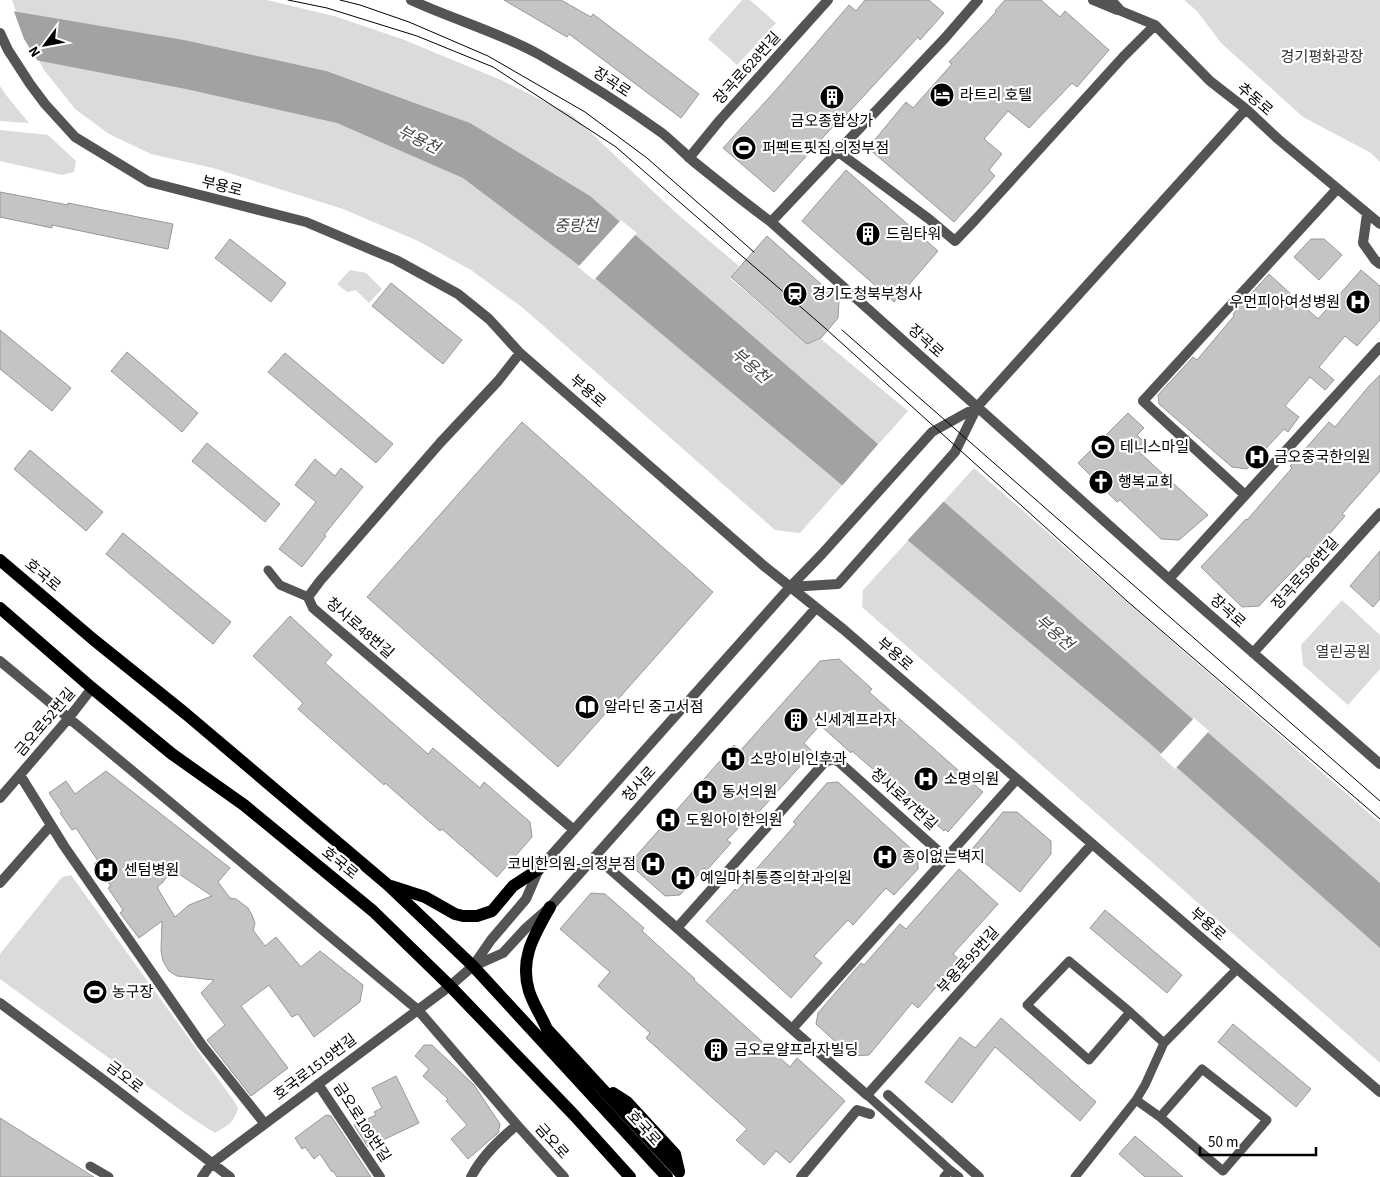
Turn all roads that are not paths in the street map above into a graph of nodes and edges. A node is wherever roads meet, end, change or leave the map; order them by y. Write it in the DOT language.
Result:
graph roads {
  1 [pos="411,0"];
  2 [pos="828,0"];
  3 [pos="978,0"];
  4 [pos="1093,0"];
  5 [pos="1111,0"];
  6 [pos="1121,11"];
  7 [pos="1155,25"];
  8 [pos="0,32"];
  9 [pos="1246,109"];
  10 [pos="837,151"];
  11 [pos="690,158"];
  12 [pos="1337,189"];
  13 [pos="1367,214"];
  14 [pos="771,222"];
  15 [pos="1380,224"];
  16 [pos="1380,264"];
  17 [pos="1380,347"];
  18 [pos="520,353"];
  19 [pos="977,407"];
  20 [pos="1245,495"];
  21 [pos="1380,513"];
  22 [pos="0,560"];
  23 [pos="268,570"];
  24 [pos="1169,579"];
  25 [pos="790,587"];
  26 [pos="308,596"];
  27 [pos="0,608"];
  28 [pos="816,608"];
  29 [pos="1253,653"];
  30 [pos="0,661"];
  31 [pos="92,688"];
  32 [pos="68,719"];
  33 [pos="1380,764"];
  34 [pos="20,775"];
  35 [pos="1017,779"];
  36 [pos="0,798"];
  37 [pos="51,825"];
  38 [pos="574,830"];
  39 [pos="1092,844"];
  40 [pos="595,856"];
  41 [pos="946,858"];
  42 [pos="539,869"];
  43 [pos="0,883"];
  44 [pos="388,885"];
  45 [pos="550,907"];
  46 [pos="677,928"];
  47 [pos="473,966"];
  48 [pos="1237,969"];
  49 [pos="450,986"];
  50 [pos="0,1003"];
  51 [pos="418,1010"];
  52 [pos="1130,1012"];
  53 [pos="547,1028"];
  54 [pos="792,1030"];
  55 [pos="1164,1043"];
  56 [pos="559,1060"];
  57 [pos="318,1084"];
  58 [pos="1380,1092"];
  59 [pos="888,1095"];
  60 [pos="867,1096"];
  61 [pos="1136,1100"];
  62 [pos="870,1114"];
  63 [pos="1160,1117"];
  64 [pos="265,1124"];
  65 [pos="517,1125"];
  66 [pos="211,1164"];
  67 [pos="90,1166"];
  68 [pos="948,1174"];
  69 [pos="677,1175"];
  70 [pos="109,1177"];
  71 [pos="202,1177"];
  72 [pos="230,1177"];
  73 [pos="380,1177"];
  74 [pos="470,1177"];
  75 [pos="564,1177"];
  76 [pos="630,1177"];
  77 [pos="801,1177"];
  78 [pos="959,1177"];
  79 [pos="979,1177"];
  80 [pos="1074,1177"];
  1 -- 11 [label="street, 장곡로"];
  2 -- 11 [label="street, 장곡로628번길"];
  3 -- 10 [label="street"];
  4 -- 6 [label="street"];
  5 -- 6 [label="street, 추동로"];
  6 -- 7 [label="street, 추동로"];
  7 -- 9 [label="street, 추동로"];
  7 -- 10 [label="street"];
  8 -- 18 [label="street, 부용로"];
  9 -- 12 [label="street, 추동로"];
  9 -- 19 [label="street"];
  10 -- 14 [label="street"];
  11 -- 14 [label="street, 장곡로"];
  12 -- 13 [label="street, 추동로"];
  12 -- 20 [label="street"];
  13 -- 15 [label="street, 추동로"];
  13 -- 16 [label="street"];
  14 -- 19 [label="street, 장곡로"];
  17 -- 20 [label="street"];
  18 -- 25 [label="street, 부용로"];
  18 -- 26 [label="street, 청사로48번길"];
  19 -- 24 [label="street, 장곡로"];
  19 -- 25 [label="street, 청사로"];
  19 -- 25 [label="street"];
  20 -- 24 [label="street"];
  21 -- 29 [label="street, 장곡로596번길"];
  22 -- 44 [label="main road, 호국로"];
  23 -- 26 [label="lane"];
  24 -- 29 [label="street, 장곡로"];
  25 -- 28 [label="street, 부용로"];
  25 -- 38 [label="street, 청사로"];
  26 -- 38 [label="street, 청사로48번길"];
  27 -- 31 [label="main road, 호국로"];
  28 -- 35 [label="street, 부용로"];
  28 -- 40 [label="street, 청사로"];
  29 -- 33 [label="street, 장곡로"];
  30 -- 32 [label="street, 금오로"];
  31 -- 32 [label="street, 금오로52번길"];
  31 -- 49 [label="main road, 호국로"];
  32 -- 34 [label="street, 금오로52번길"];
  32 -- 51 [label="street, 금오로"];
  34 -- 36 [label="street, 금오로52번길"];
  34 -- 37 [label="street"];
  35 -- 39 [label="street, 부용로"];
  35 -- 41 [label="street"];
  37 -- 43 [label="street"];
  37 -- 64 [label="street"];
  38 -- 42 [label="street, 청사로"];
  39 -- 48 [label="street, 부용로"];
  39 -- 60 [label="street, 부용로95번길"];
  40 -- 45 [label="street, 청사로"];
  40 -- 46 [label="street"];
  41 -- 46 [label="street, 청사로47번길"];
  41 -- 54 [label="street"];
  42 -- 44 [label="main road, 호국로"];
  42 -- 47 [label="street, 청사로"];
  44 -- 47 [label="main road, 호국로"];
  45 -- 47 [label="street, 청사로"];
  45 -- 53 [label="main road"];
  46 -- 54 [label="street"];
  47 -- 49 [label="street, 청사로"];
  47 -- 56 [label="main road, 호국로"];
  48 -- 55 [label="lane"];
  48 -- 58 [label="street, 부용로"];
  49 -- 51 [label="street, 호국로1519번길"];
  49 -- 76 [label="main road, 호국로"];
  50 -- 66 [label="street, 금오로"];
  51 -- 57 [label="street, 호국로1519번길"];
  51 -- 65 [label="street, 금오로"];
  52 -- 52 [label="lane"];
  52 -- 55 [label="lane"];
  53 -- 56 [label="main road"];
  53 -- 69 [label="main road"];
  54 -- 60 [label="street"];
  55 -- 61 [label="lane"];
  56 -- 69 [label="main road, 호국로"];
  57 -- 64 [label="street, 호국로1519번길"];
  57 -- 73 [label="street, 금오로109번길"];
  59 -- 79 [label="street"];
  60 -- 68 [label="lane"];
  61 -- 63 [label="lane"];
  61 -- 80 [label="lane"];
  62 -- 77 [label="street"];
  63 -- 63 [label="lane"];
  64 -- 66 [label="street, 호국로1519번길"];
  65 -- 74 [label="street, 금오로"];
  65 -- 75 [label="street, 금오로"];
  66 -- 71 [label="street, 호국로1519번길"];
  66 -- 72 [label="street, 금오로"];
  67 -- 70 [label="lane"];
  68 -- 78 [label="lane"];
}
